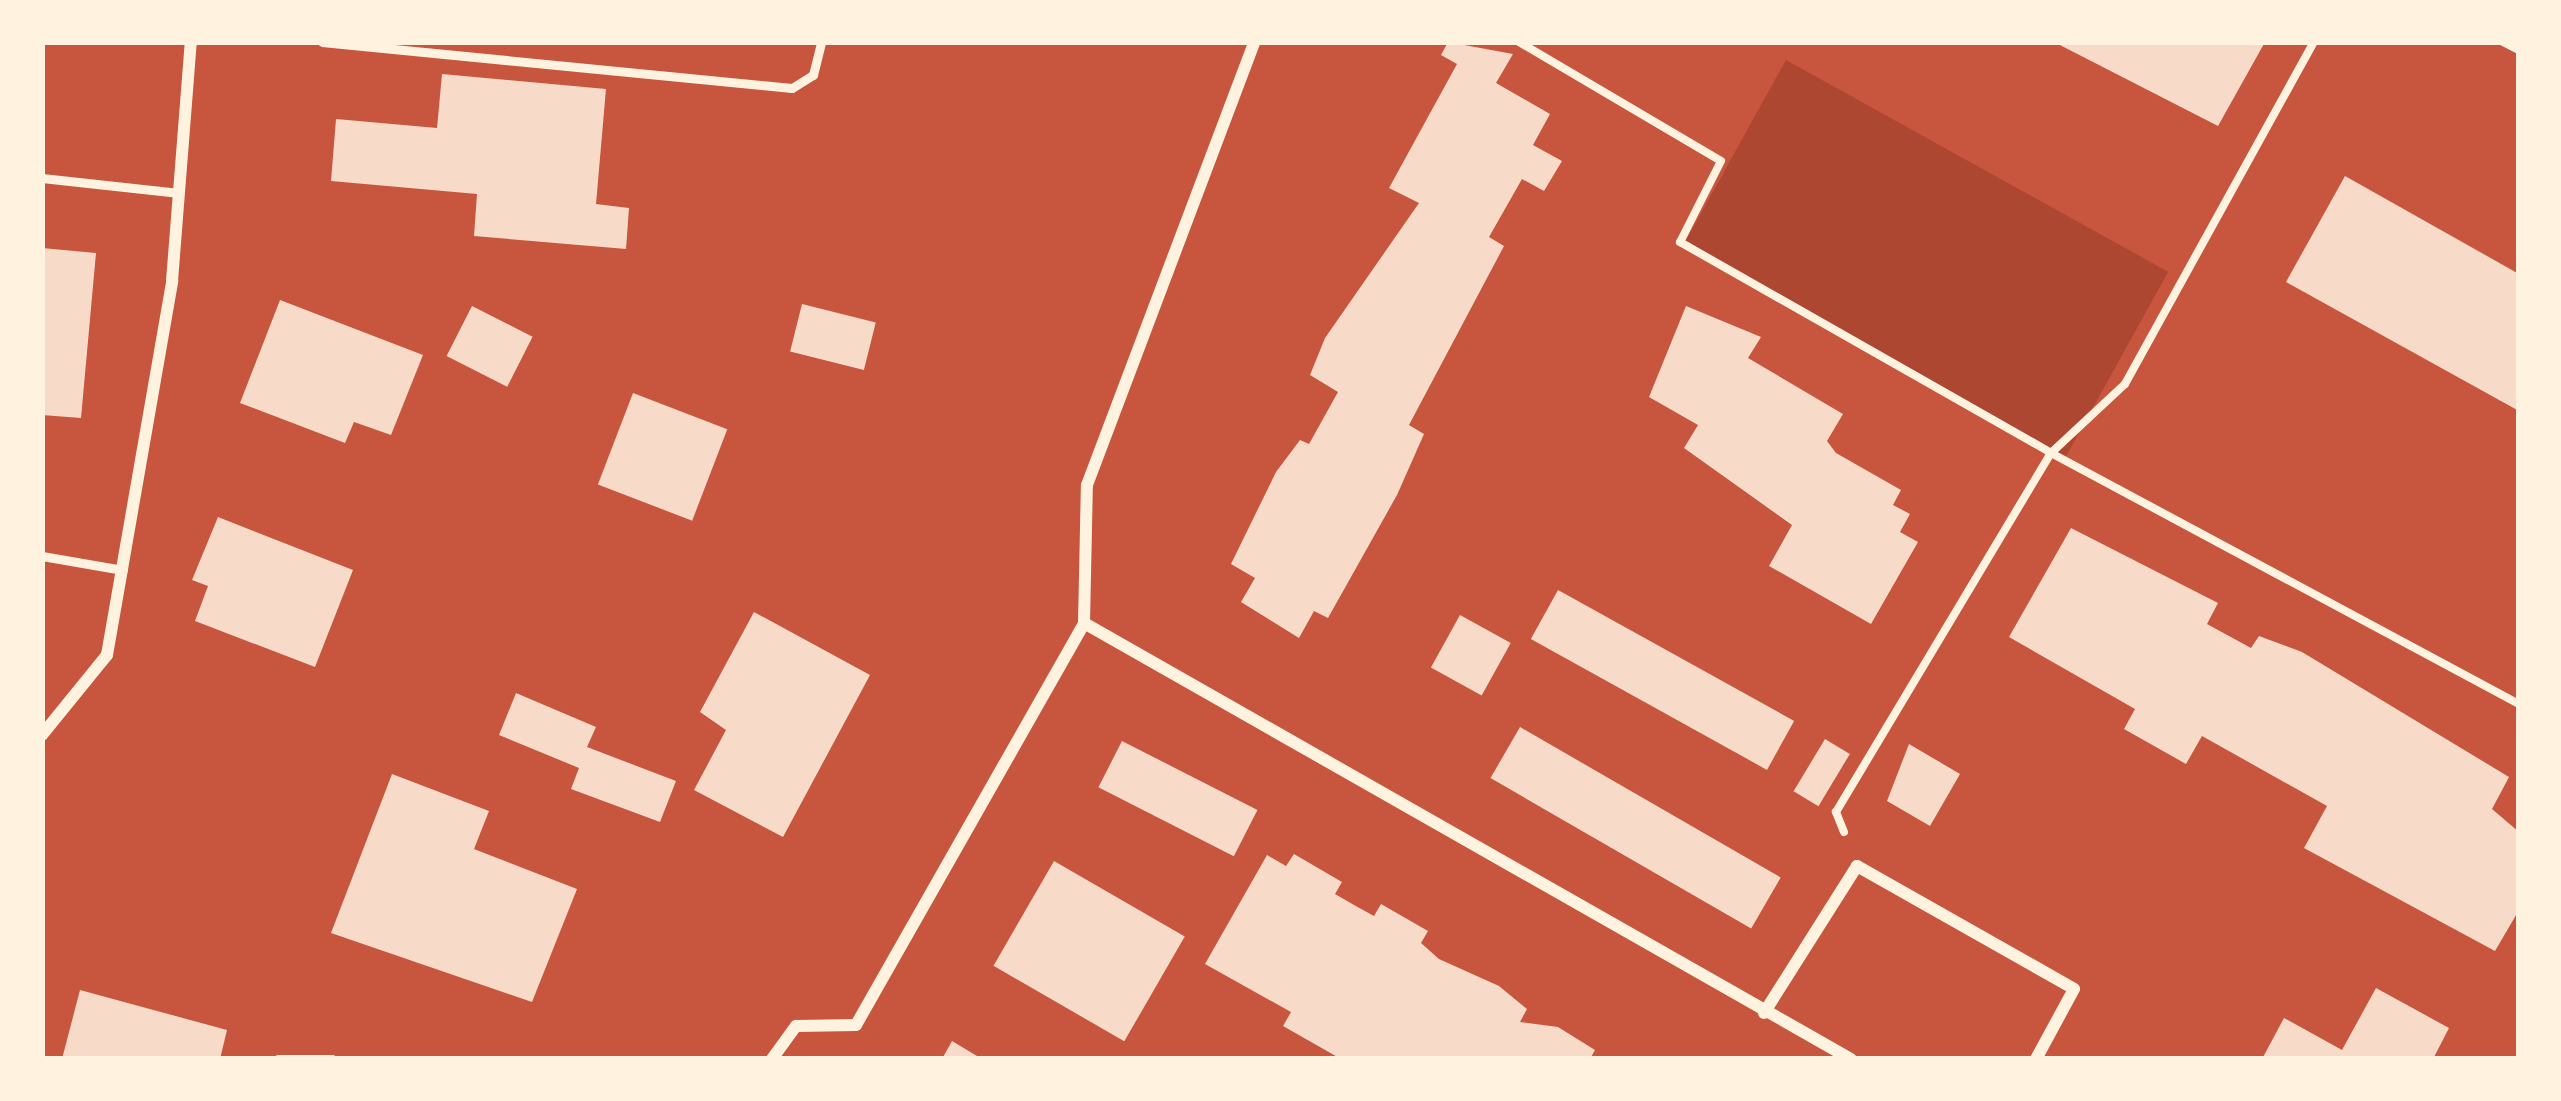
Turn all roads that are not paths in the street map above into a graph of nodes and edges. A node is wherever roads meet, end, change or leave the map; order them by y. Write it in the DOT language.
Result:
graph roads {
  1 [pos="191,42"];
  2 [pos="322,42"];
  3 [pos="821,42"];
  4 [pos="1254,42"];
  5 [pos="42,178"];
  6 [pos="179,193"];
  7 [pos="42,556"];
  8 [pos="123,570"];
  9 [pos="1084,622"];
  10 [pos="42,735"];
  11 [pos="1764,1013"];
  12 [pos="278,1059"];
  13 [pos="332,1059"];
  14 [pos="772,1059"];
  15 [pos="1851,1059"];
  16 [pos="2036,1059"];
  1 -- 6 [label="street"];
  2 -- 3 [label="lane"];
  4 -- 9 [label="street"];
  5 -- 6 [label="lane"];
  6 -- 8 [label="street"];
  7 -- 8 [label="lane"];
  8 -- 10 [label="street"];
  9 -- 11 [label="street"];
  9 -- 14 [label="street"];
  11 -- 15 [label="street"];
  11 -- 16 [label="street"];
  12 -- 13 [label="lane"];
}
